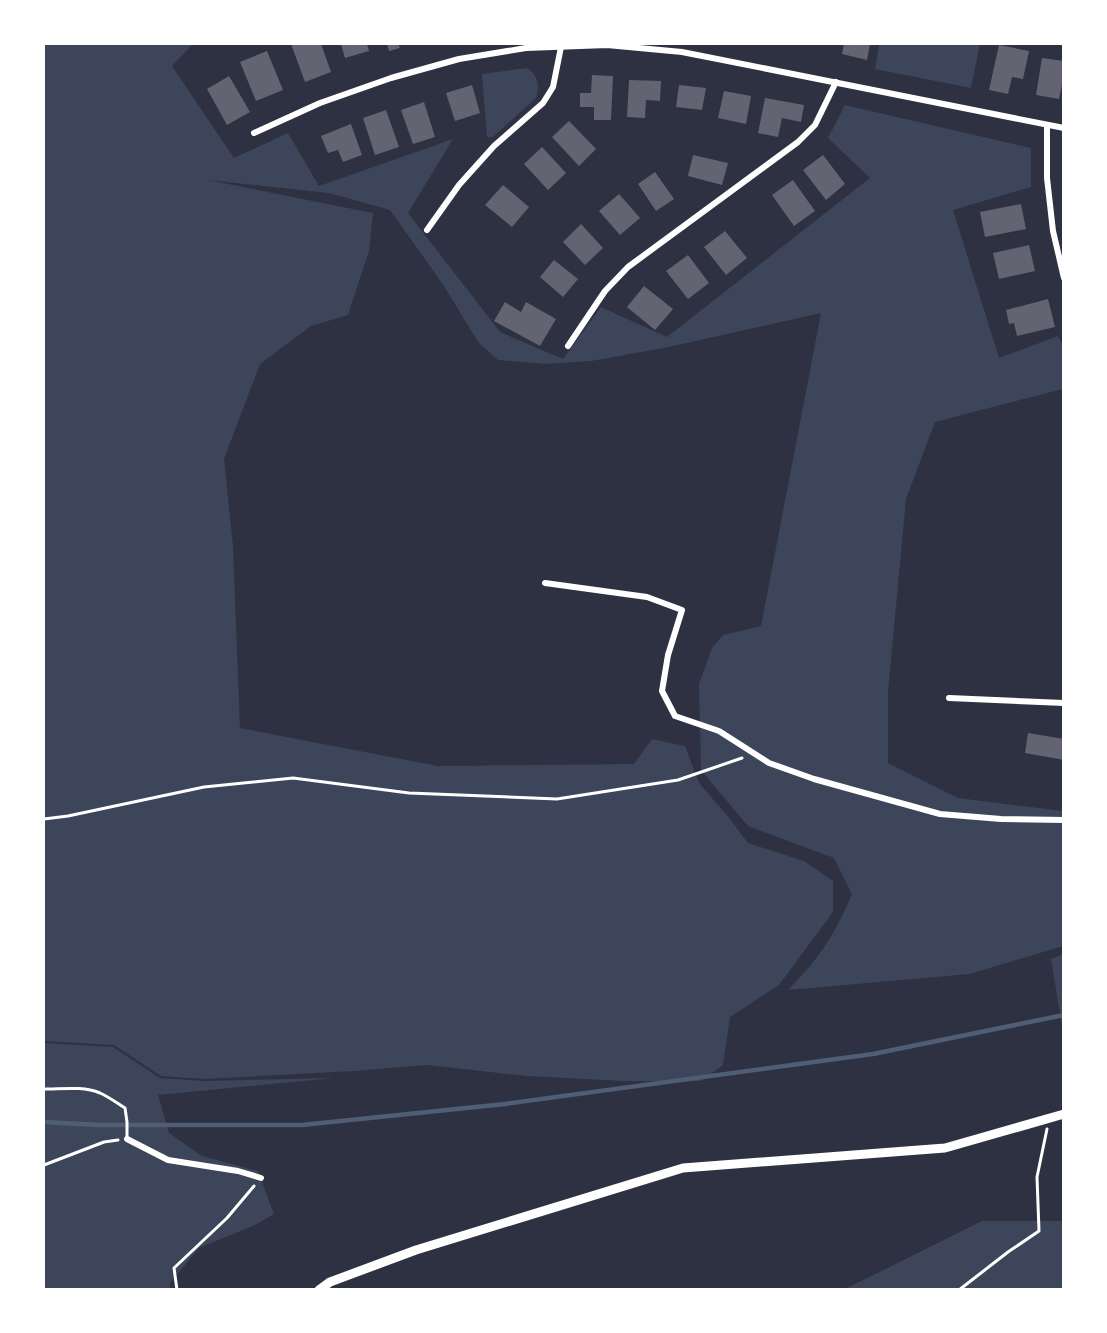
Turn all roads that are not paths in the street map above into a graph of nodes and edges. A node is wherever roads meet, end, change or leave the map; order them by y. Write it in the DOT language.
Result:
graph roads {
  1 [pos="561,47"];
  2 [pos="836,82"];
  3 [pos="1047,125"];
  4 [pos="1064,128"];
  5 [pos="254,133"];
  6 [pos="427,230"];
  7 [pos="1064,278"];
  8 [pos="568,346"];
  9 [pos="545,582"];
  10 [pos="949,698"];
  11 [pos="1064,703"];
  12 [pos="1064,820"];
  13 [pos="44,1089"];
  14 [pos="1064,1114"];
  15 [pos="127,1139"];
  16 [pos="261,1178"];
  17 [pos="319,1290"];
  1 -- 2 [label="street"];
  1 -- 5 [label="street"];
  1 -- 6 [label="street"];
  2 -- 3 [label="street"];
  2 -- 8 [label="street"];
  3 -- 4 [label="street"];
  3 -- 7 [label="street"];
  9 -- 12 [label="street"];
  10 -- 11 [label="street"];
  13 -- 15 [label="lane"];
  14 -- 17 [label="main road"];
  15 -- 16 [label="street"];
}
